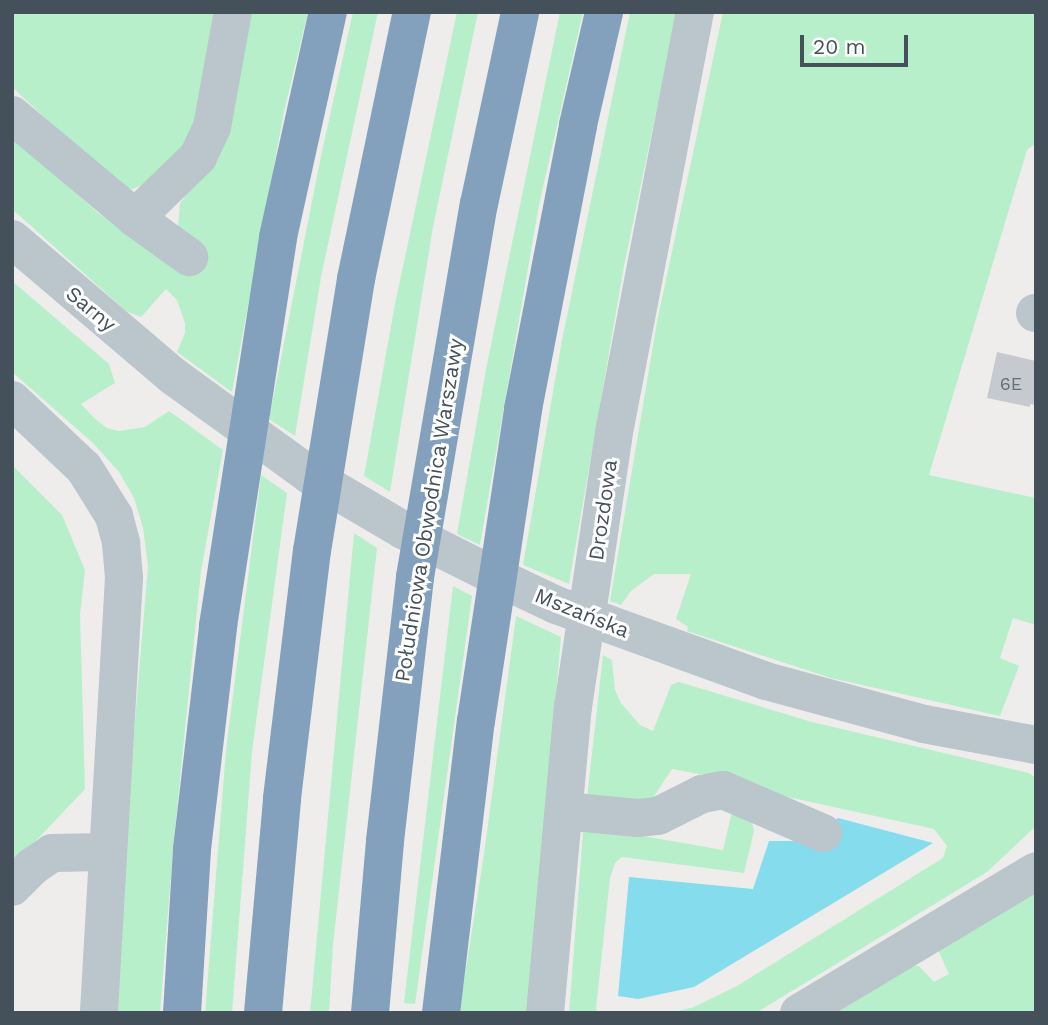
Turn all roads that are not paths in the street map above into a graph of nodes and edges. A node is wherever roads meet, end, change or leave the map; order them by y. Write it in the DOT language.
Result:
graph roads {
  1 [pos="233,12"];
  2 [pos="328,12"];
  3 [pos="412,12"];
  4 [pos="520,12"];
  5 [pos="604,12"];
  6 [pos="695,12"];
  7 [pos="12,115"];
  8 [pos="135,218"];
  9 [pos="12,239"];
  10 [pos="189,257"];
  11 [pos="173,376"];
  12 [pos="12,400"];
  13 [pos="1036,745"];
  14 [pos="564,811"];
  15 [pos="824,833"];
  16 [pos="106,852"];
  17 [pos="1036,871"];
  18 [pos="12,887"];
  19 [pos="99,1013"];
  20 [pos="182,1013"];
  21 [pos="262,1013"];
  22 [pos="370,1013"];
  23 [pos="441,1013"];
  24 [pos="545,1013"];
  25 [pos="799,1013"];
  1 -- 8 [label="street"];
  2 -- 20 [label="highway"];
  3 -- 21 [label="highway"];
  4 -- 22 [label="highway, Południowa Obwodnica Warszawy"];
  5 -- 23 [label="highway"];
  6 -- 14 [label="street, Drozdowa"];
  7 -- 8 [label="street"];
  8 -- 10 [label="street"];
  9 -- 11 [label="street, Sarny"];
  11 -- 13 [label="street, Mszańska"];
  12 -- 16 [label="street"];
  14 -- 15 [label="street"];
  14 -- 24 [label="street, Drozdowa"];
  16 -- 18 [label="street"];
  16 -- 19 [label="street"];
  17 -- 25 [label="street"];
}
